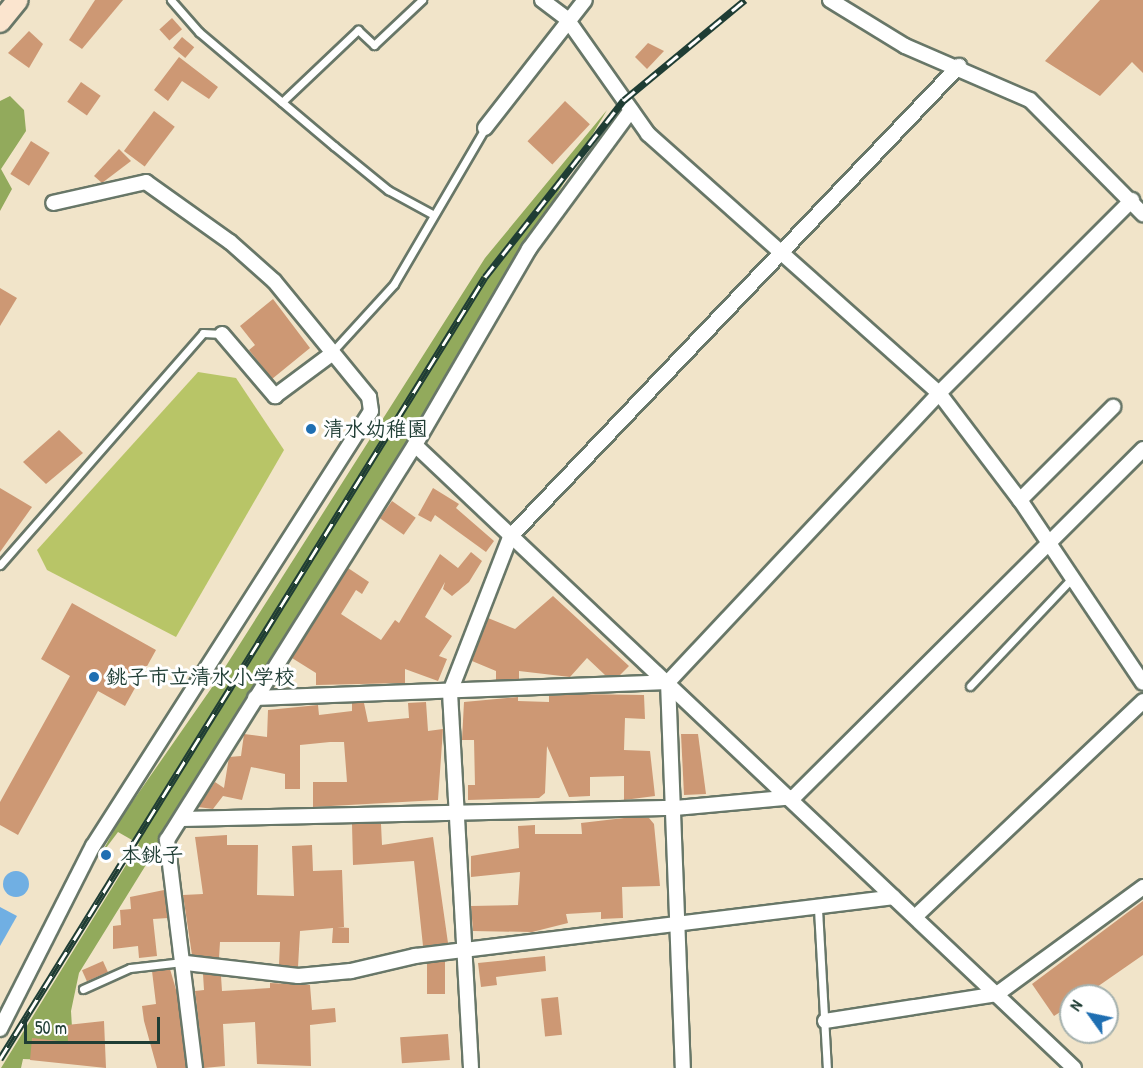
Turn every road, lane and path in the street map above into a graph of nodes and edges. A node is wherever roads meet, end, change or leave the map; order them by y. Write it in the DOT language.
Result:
graph roads {
  1 [pos="18,0"];
  2 [pos="171,0"];
  3 [pos="422,0"];
  4 [pos="542,0"];
  5 [pos="585,0"];
  6 [pos="830,0"];
  7 [pos="567,19"];
  8 [pos="0,22"];
  9 [pos="958,66"];
  10 [pos="282,102"];
  11 [pos="631,110"];
  12 [pos="485,128"];
  13 [pos="1132,200"];
  14 [pos="53,203"];
  15 [pos="432,214"];
  16 [pos="1143,214"];
  17 [pos="784,254"];
  18 [pos="222,334"];
  19 [pos="330,355"];
  20 [pos="939,393"];
  21 [pos="1113,407"];
  22 [pos="415,445"];
  23 [pos="1143,449"];
  24 [pos="1020,500"];
  25 [pos="510,537"];
  26 [pos="1048,540"];
  27 [pos="0,565"];
  28 [pos="1073,577"];
  29 [pos="668,682"];
  30 [pos="1143,683"];
  31 [pos="969,686"];
  32 [pos="450,692"];
  33 [pos="255,698"];
  34 [pos="1143,701"];
  35 [pos="794,797"];
  36 [pos="675,808"];
  37 [pos="459,814"];
  38 [pos="182,819"];
  39 [pos="1143,887"];
  40 [pos="893,897"];
  41 [pos="818,909"];
  42 [pos="916,916"];
  43 [pos="677,926"];
  44 [pos="466,952"];
  45 [pos="186,963"];
  46 [pos="83,989"];
  47 [pos="997,994"];
  48 [pos="825,1021"];
  49 [pos="0,1029"];
  50 [pos="195,1068"];
  51 [pos="471,1068"];
  52 [pos="683,1068"];
  53 [pos="827,1068"];
  54 [pos="1074,1068"];
  1 -- 8 [label="street"];
  2 -- 10 [label="lane"];
  3 -- 10 [label="lane"];
  4 -- 7 [label="street"];
  5 -- 7 [label="street"];
  6 -- 9 [label="street"];
  7 -- 11 [label="street"];
  7 -- 12 [label="street"];
  9 -- 13 [label="street"];
  9 -- 17 [label="street"];
  10 -- 15 [label="lane"];
  11 -- 17 [label="street"];
  11 -- 22 [label="street"];
  12 -- 15 [label="lane"];
  13 -- 16 [label="street"];
  13 -- 20 [label="street"];
  14 -- 19 [label="street"];
  15 -- 19 [label="lane"];
  17 -- 20 [label="street"];
  17 -- 25 [label="street"];
  18 -- 19 [label="street"];
  18 -- 27 [label="lane"];
  19 -- 49 [label="street"];
  20 -- 24 [label="street"];
  20 -- 29 [label="street"];
  21 -- 24 [label="street"];
  22 -- 25 [label="street"];
  22 -- 33 [label="street"];
  23 -- 26 [label="street"];
  24 -- 26 [label="street"];
  25 -- 29 [label="street"];
  25 -- 32 [label="street"];
  26 -- 28 [label="street"];
  26 -- 35 [label="street"];
  28 -- 30 [label="street"];
  28 -- 31 [label="lane"];
  29 -- 32 [label="street"];
  29 -- 35 [label="street"];
  29 -- 36 [label="street"];
  32 -- 33 [label="street"];
  32 -- 37 [label="street"];
  33 -- 38 [label="street"];
  34 -- 42 [label="street"];
  35 -- 36 [label="street"];
  35 -- 40 [label="street"];
  36 -- 37 [label="street"];
  36 -- 43 [label="street"];
  37 -- 38 [label="street"];
  37 -- 44 [label="street"];
  38 -- 45 [label="street"];
  39 -- 47 [label="street"];
  40 -- 41 [label="street"];
  40 -- 42 [label="street"];
  41 -- 43 [label="street"];
  41 -- 48 [label="lane"];
  42 -- 47 [label="street"];
  43 -- 44 [label="street"];
  43 -- 52 [label="street"];
  44 -- 45 [label="street"];
  44 -- 51 [label="street"];
  45 -- 46 [label="lane"];
  45 -- 50 [label="street"];
  47 -- 48 [label="street"];
  47 -- 54 [label="street"];
  48 -- 53 [label="lane"];
}
